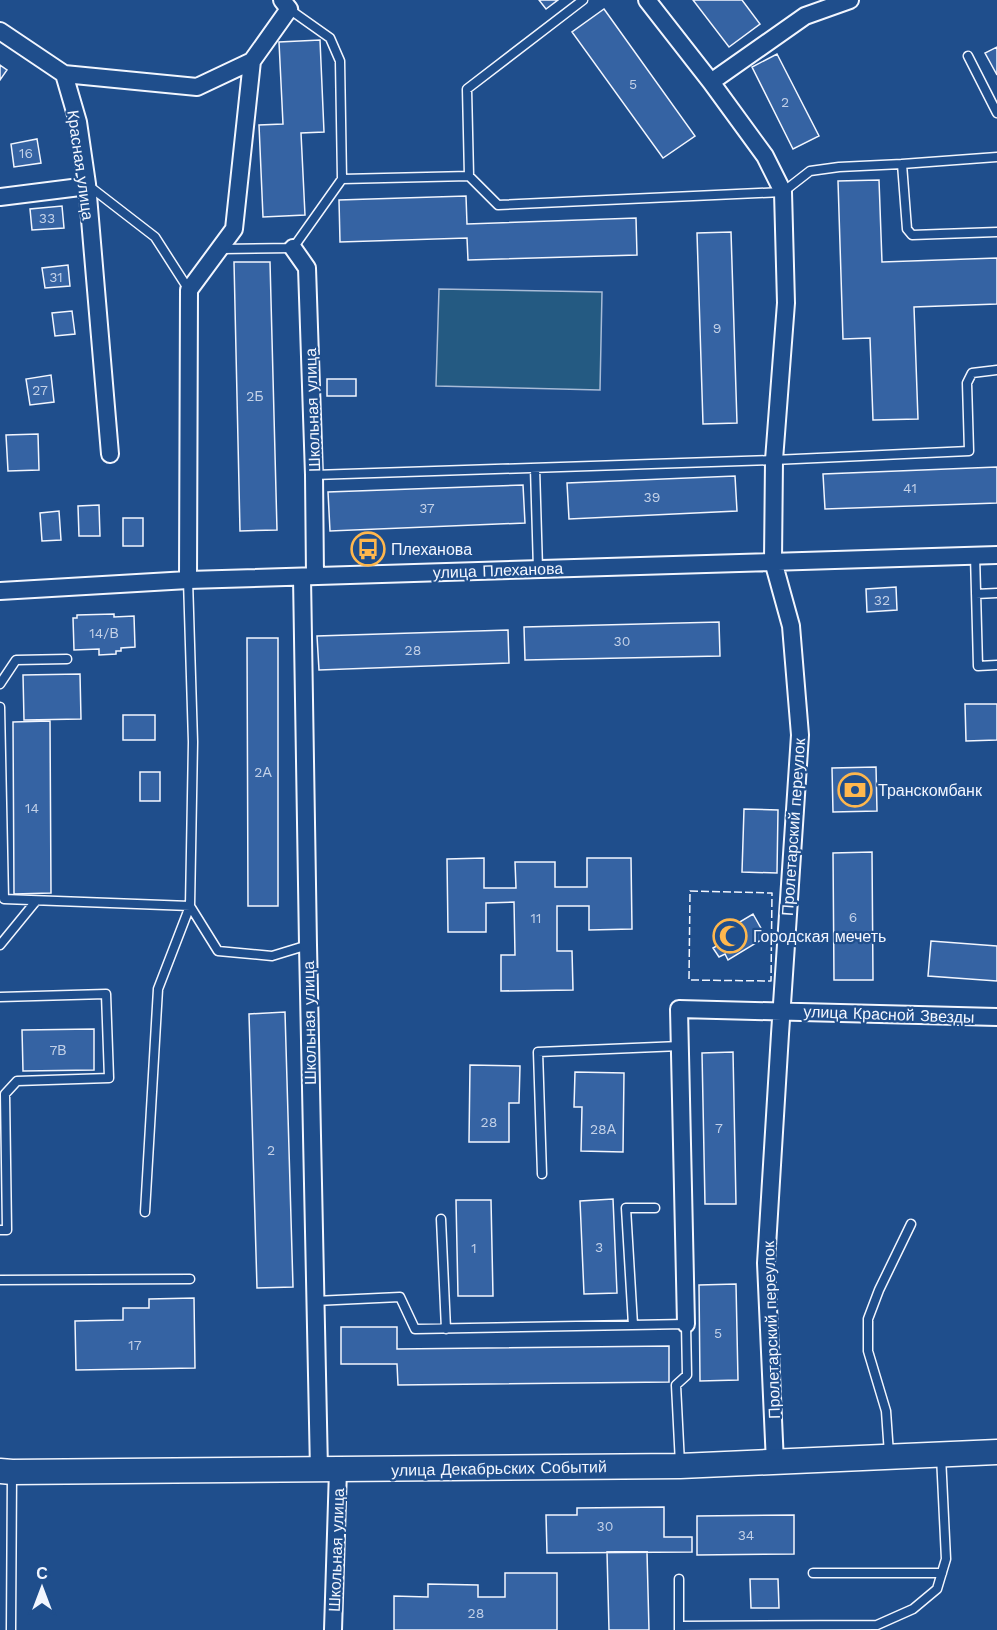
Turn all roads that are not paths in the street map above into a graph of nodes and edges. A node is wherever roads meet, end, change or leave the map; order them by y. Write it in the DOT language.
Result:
graph roads {
  1 [pos="583,0"];
  2 [pos="647,0"];
  3 [pos="850,0"];
  4 [pos="285,4"];
  5 [pos="0,31"];
  6 [pos="968,56"];
  7 [pos="252,61"];
  8 [pos="64,74"];
  9 [pos="711,82"];
  10 [pos="997,113"];
  11 [pos="997,157"];
  12 [pos="903,164"];
  13 [pos="469,176"];
  14 [pos="342,179"];
  15 [pos="87,184"];
  16 [pos="783,192"];
  17 [pos="0,197"];
  18 [pos="997,232"];
  19 [pos="293,248"];
  20 [pos="220,249"];
  21 [pos="189,290"];
  22 [pos="997,370"];
  23 [pos="110,454"];
  24 [pos="774,460"];
  25 [pos="535,468"];
  26 [pos="314,475"];
  27 [pos="975,555"];
  28 [pos="997,555"];
  29 [pos="773,561"];
  30 [pos="538,569"];
  31 [pos="308,577"];
  32 [pos="188,580"];
  33 [pos="0,591"];
  34 [pos="997,593"];
  35 [pos="976,594"];
  36 [pos="67,659"];
  37 [pos="997,665"];
  38 [pos="0,684"];
  39 [pos="0,707"];
  40 [pos="2,886"];
  41 [pos="36,900"];
  42 [pos="190,906"];
  43 [pos="0,945"];
  44 [pos="308,945"];
  45 [pos="0,997"];
  46 [pos="781,1011"];
  47 [pos="997,1017"];
  48 [pos="680,1046"];
  49 [pos="542,1174"];
  50 [pos="655,1208"];
  51 [pos="145,1212"];
  52 [pos="441,1220"];
  53 [pos="911,1224"];
  54 [pos="0,1230"];
  55 [pos="190,1279"];
  56 [pos="0,1280"];
  57 [pos="315,1301"];
  58 [pos="686,1324"];
  59 [pos="633,1325"];
  60 [pos="446,1329"];
  61 [pos="997,1452"];
  62 [pos="941,1455"];
  63 [pos="890,1458"];
  64 [pos="775,1463"];
  65 [pos="680,1466"];
  66 [pos="328,1470"];
  67 [pos="6,1472"];
  68 [pos="813,1573"];
  69 [pos="942,1573"];
  70 [pos="679,1579"];
  71 [pos="877,1627"];
  72 [pos="679,1628"];
  73 [pos="11,1630"];
  74 [pos="333,1630"];
  1 -- 13 [label="lane"];
  2 -- 9 [label="street"];
  3 -- 9 [label="street"];
  4 -- 7 [label="street"];
  4 -- 14 [label="lane"];
  5 -- 8 [label="street"];
  6 -- 10 [label="lane"];
  7 -- 8 [label="street"];
  7 -- 20 [label="street"];
  8 -- 15 [label="street, Красная улица"];
  9 -- 16 [label="street"];
  11 -- 12 [label="lane"];
  12 -- 16 [label="lane"];
  12 -- 18 [label="lane"];
  13 -- 14 [label="lane"];
  13 -- 16 [label="lane"];
  14 -- 19 [label="lane"];
  15 -- 17 [label="street"];
  15 -- 21 [label="lane"];
  15 -- 23 [label="street, Красная улица"];
  16 -- 24 [label="street, Пролетарский переулок"];
  19 -- 20 [label="lane"];
  19 -- 26 [label="street, Школьная улица"];
  20 -- 21 [label="street"];
  21 -- 32 [label="street"];
  22 -- 24 [label="lane"];
  24 -- 25 [label="lane"];
  24 -- 29 [label="street, Пролетарский переулок"];
  25 -- 26 [label="lane"];
  25 -- 30 [label="lane"];
  26 -- 31 [label="street, Школьная улица"];
  27 -- 28 [label="street, улица Плеханова"];
  27 -- 29 [label="street, улица Плеханова"];
  27 -- 35 [label="lane"];
  29 -- 30 [label="street, улица Плеханова"];
  29 -- 46 [label="street, Пролетарский переулок"];
  30 -- 31 [label="street, улица Плеханова"];
  31 -- 32 [label="street, улица Плеханова"];
  31 -- 44 [label="street, Школьная улица"];
  32 -- 33 [label="street, улица Плеханова"];
  32 -- 42 [label="lane"];
  34 -- 35 [label="lane"];
  35 -- 37 [label="lane"];
  36 -- 38 [label="lane"];
  39 -- 40 [label="lane"];
  40 -- 41 [label="lane"];
  41 -- 42 [label="lane"];
  41 -- 43 [label="lane"];
  42 -- 44 [label="lane"];
  42 -- 51 [label="lane"];
  44 -- 57 [label="street, Школьная улица"];
  45 -- 54 [label="lane"];
  46 -- 47 [label="street, улица Красной Звезды"];
  46 -- 48 [label="street, улица Красной Звезды"];
  46 -- 64 [label="street, Пролетарский переулок"];
  48 -- 49 [label="lane"];
  48 -- 58 [label="street"];
  50 -- 59 [label="lane"];
  52 -- 60 [label="lane"];
  53 -- 63 [label="lane"];
  55 -- 56 [label="lane"];
  57 -- 60 [label="lane"];
  57 -- 66 [label="street, Школьная улица"];
  58 -- 59 [label="lane"];
  58 -- 65 [label="lane"];
  59 -- 60 [label="lane"];
  61 -- 62 [label="street, улица Декабрьских Событий"];
  62 -- 63 [label="street, улица Декабрьских Событий"];
  62 -- 69 [label="lane"];
  63 -- 64 [label="street, улица Декабрьских Событий"];
  64 -- 65 [label="street, улица Декабрьских Событий"];
  65 -- 66 [label="street, улица Декабрьских Событий"];
  66 -- 67 [label="street, улица Декабрьских Событий"];
  66 -- 74 [label="street, Школьная улица"];
  67 -- 73 [label="lane"];
  68 -- 69 [label="lane"];
  69 -- 71 [label="lane"];
  70 -- 72 [label="lane"];
  71 -- 72 [label="lane"];
}
